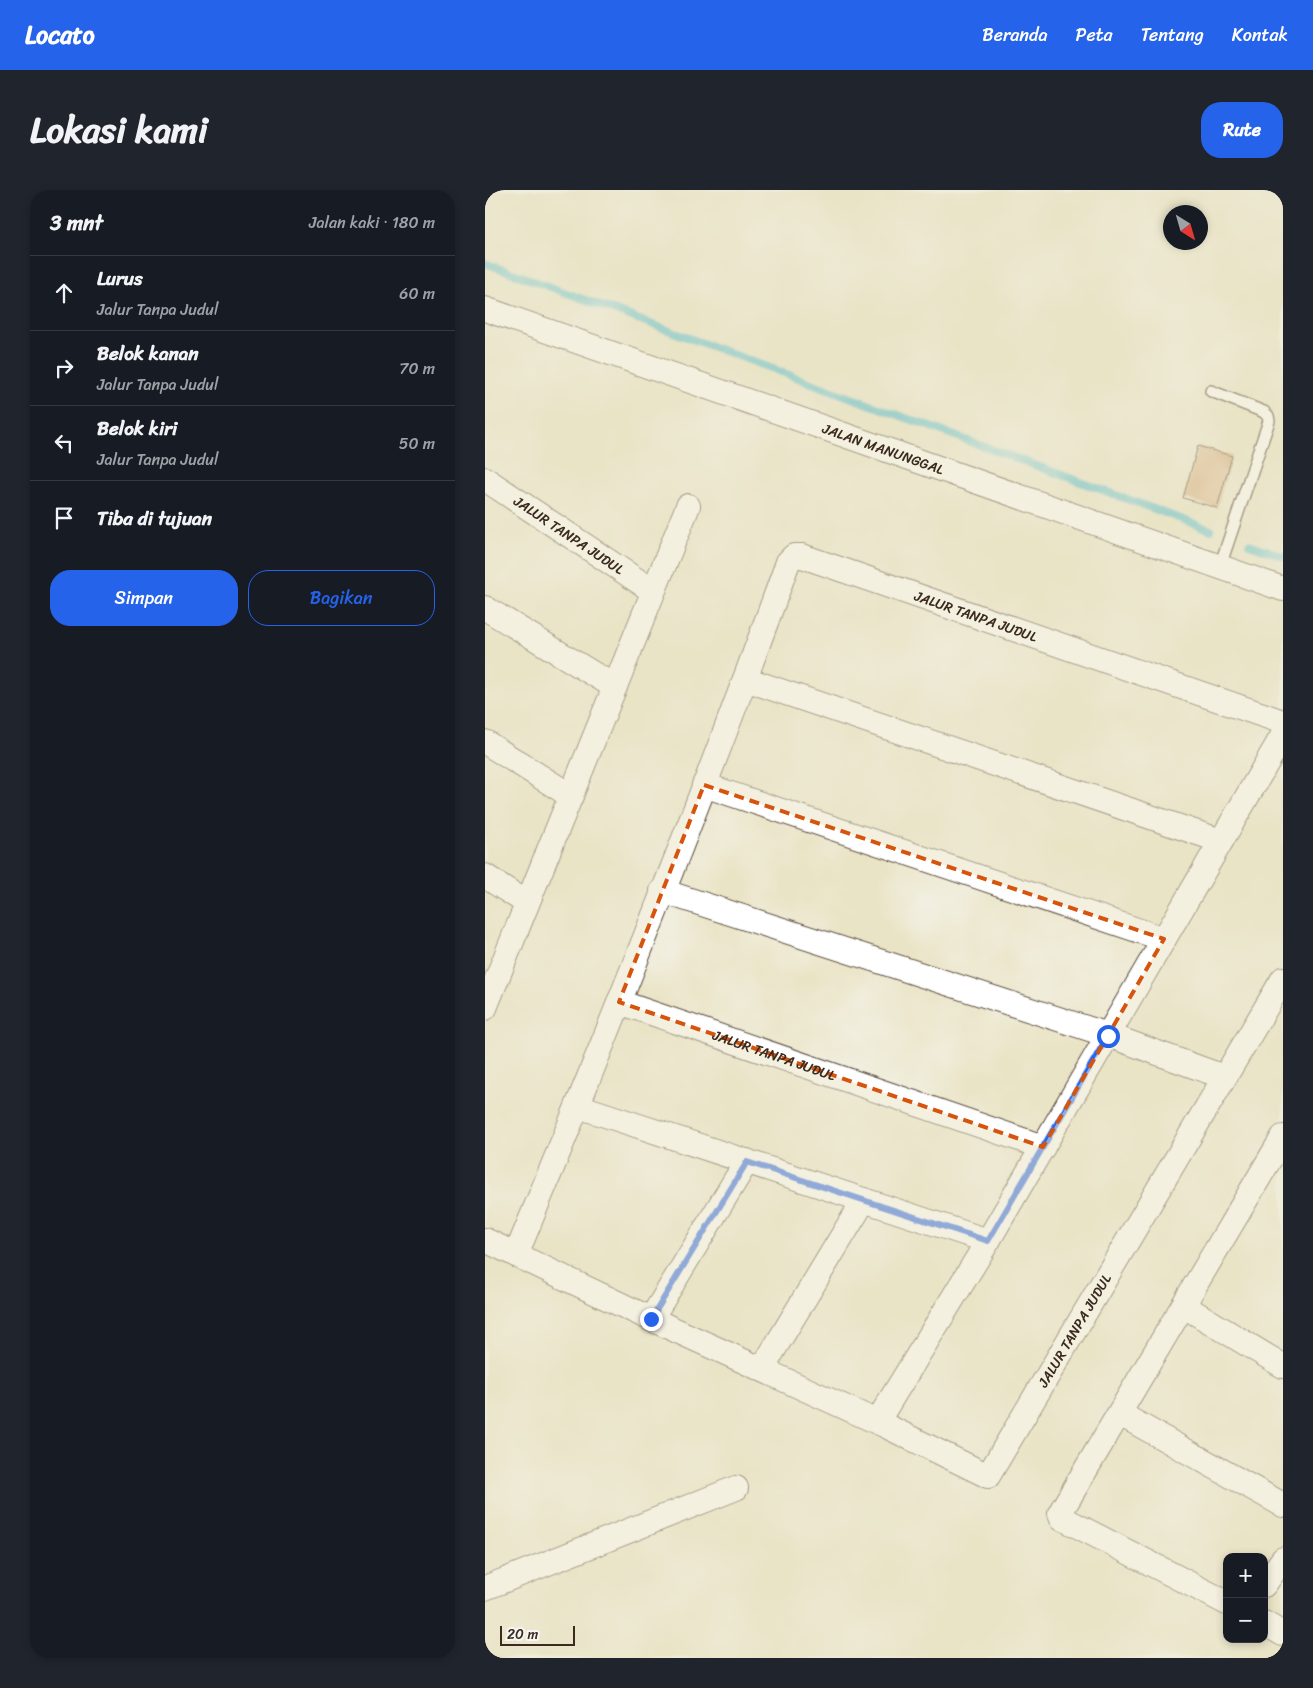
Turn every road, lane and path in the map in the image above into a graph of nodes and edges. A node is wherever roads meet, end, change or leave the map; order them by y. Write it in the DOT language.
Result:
graph roads {
  1 [pos="487,314"];
  2 [pos="1211,391"];
  3 [pos="485,479"];
  4 [pos="688,506"];
  5 [pos="1220,566"];
  6 [pos="1283,589"];
  7 [pos="653,591"];
  8 [pos="485,608"];
  9 [pos="745,679"];
  10 [pos="615,687"];
  11 [pos="1283,722"];
  12 [pos="1283,735"];
  13 [pos="485,742"];
  14 [pos="704,786"];
  15 [pos="571,796"];
  16 [pos="1221,841"];
  17 [pos="485,876"];
  18 [pos="662,891"];
  19 [pos="527,903"];
  20 [pos="1164,939"];
  21 [pos="1283,979"];
  22 [pos="619,1002"];
  23 [pos="486,1004"];
  24 [pos="1108,1036"];
  25 [pos="1224,1077"];
  26 [pos="578,1106"];
  27 [pos="1283,1137"];
  28 [pos="1043,1147"];
  29 [pos="1277,1161"];
  30 [pos="747,1162"];
  31 [pos="864,1200"];
  32 [pos="485,1240"];
  33 [pos="988,1241"];
  34 [pos="516,1255"];
  35 [pos="1184,1306"];
  36 [pos="651,1319"];
  37 [pos="1283,1366"];
  38 [pos="762,1369"];
  39 [pos="1120,1414"];
  40 [pos="877,1422"];
  41 [pos="736,1488"];
  42 [pos="1283,1505"];
  43 [pos="1283,1558"];
  44 [pos="1268,1579"];
  45 [pos="485,1588"];
  46 [pos="1223,1601"];
  47 [pos="1268,1625"];
  48 [pos="1283,1634"];
  1 -- 5 [label="street, JALAN MANUNGGAL"];
  2 -- 5 [label="lane"];
  3 -- 7 [label="street, JALUR TANPA JUDUL"];
  4 -- 7 [label="street"];
  5 -- 6 [label="street, JALAN MANUNGGAL"];
  7 -- 10 [label="street"];
  8 -- 10 [label="street"];
  9 -- 11 [label="street, JALUR TANPA JUDUL"];
  9 -- 14 [label="street, JALUR TANPA JUDUL"];
  9 -- 16 [label="street"];
  10 -- 15 [label="street"];
  12 -- 16 [label="street"];
  13 -- 15 [label="street"];
  14 -- 18 [label="street, JALUR TANPA JUDUL"];
  14 -- 20 [label="street"];
  15 -- 19 [label="street"];
  16 -- 20 [label="street"];
  17 -- 19 [label="street"];
  18 -- 22 [label="street, JALUR TANPA JUDUL"];
  18 -- 24 [label="street"];
  19 -- 23 [label="street"];
  20 -- 24 [label="street"];
  21 -- 25 [label="street, JALUR TANPA JUDUL"];
  22 -- 26 [label="street, JALUR TANPA JUDUL"];
  22 -- 28 [label="street, JALUR TANPA JUDUL"];
  24 -- 25 [label="street"];
  24 -- 28 [label="street"];
  25 -- 40 [label="street, JALUR TANPA JUDUL"];
  26 -- 30 [label="street"];
  26 -- 34 [label="street, JALUR TANPA JUDUL"];
  27 -- 29 [label="street"];
  28 -- 33 [label="street"];
  29 -- 35 [label="street"];
  30 -- 31 [label="street"];
  30 -- 36 [label="street"];
  31 -- 33 [label="street"];
  31 -- 38 [label="street"];
  32 -- 34 [label="street, JALUR TANPA JUDUL"];
  33 -- 40 [label="street"];
  34 -- 36 [label="street, JALUR TANPA JUDUL"];
  35 -- 37 [label="street"];
  35 -- 39 [label="street"];
  36 -- 38 [label="street, JALUR TANPA JUDUL"];
  38 -- 40 [label="street, JALUR TANPA JUDUL"];
  39 -- 42 [label="street"];
  39 -- 46 [label="street"];
  41 -- 45 [label="street"];
  43 -- 44 [label="street"];
  47 -- 48 [label="street"];
}
